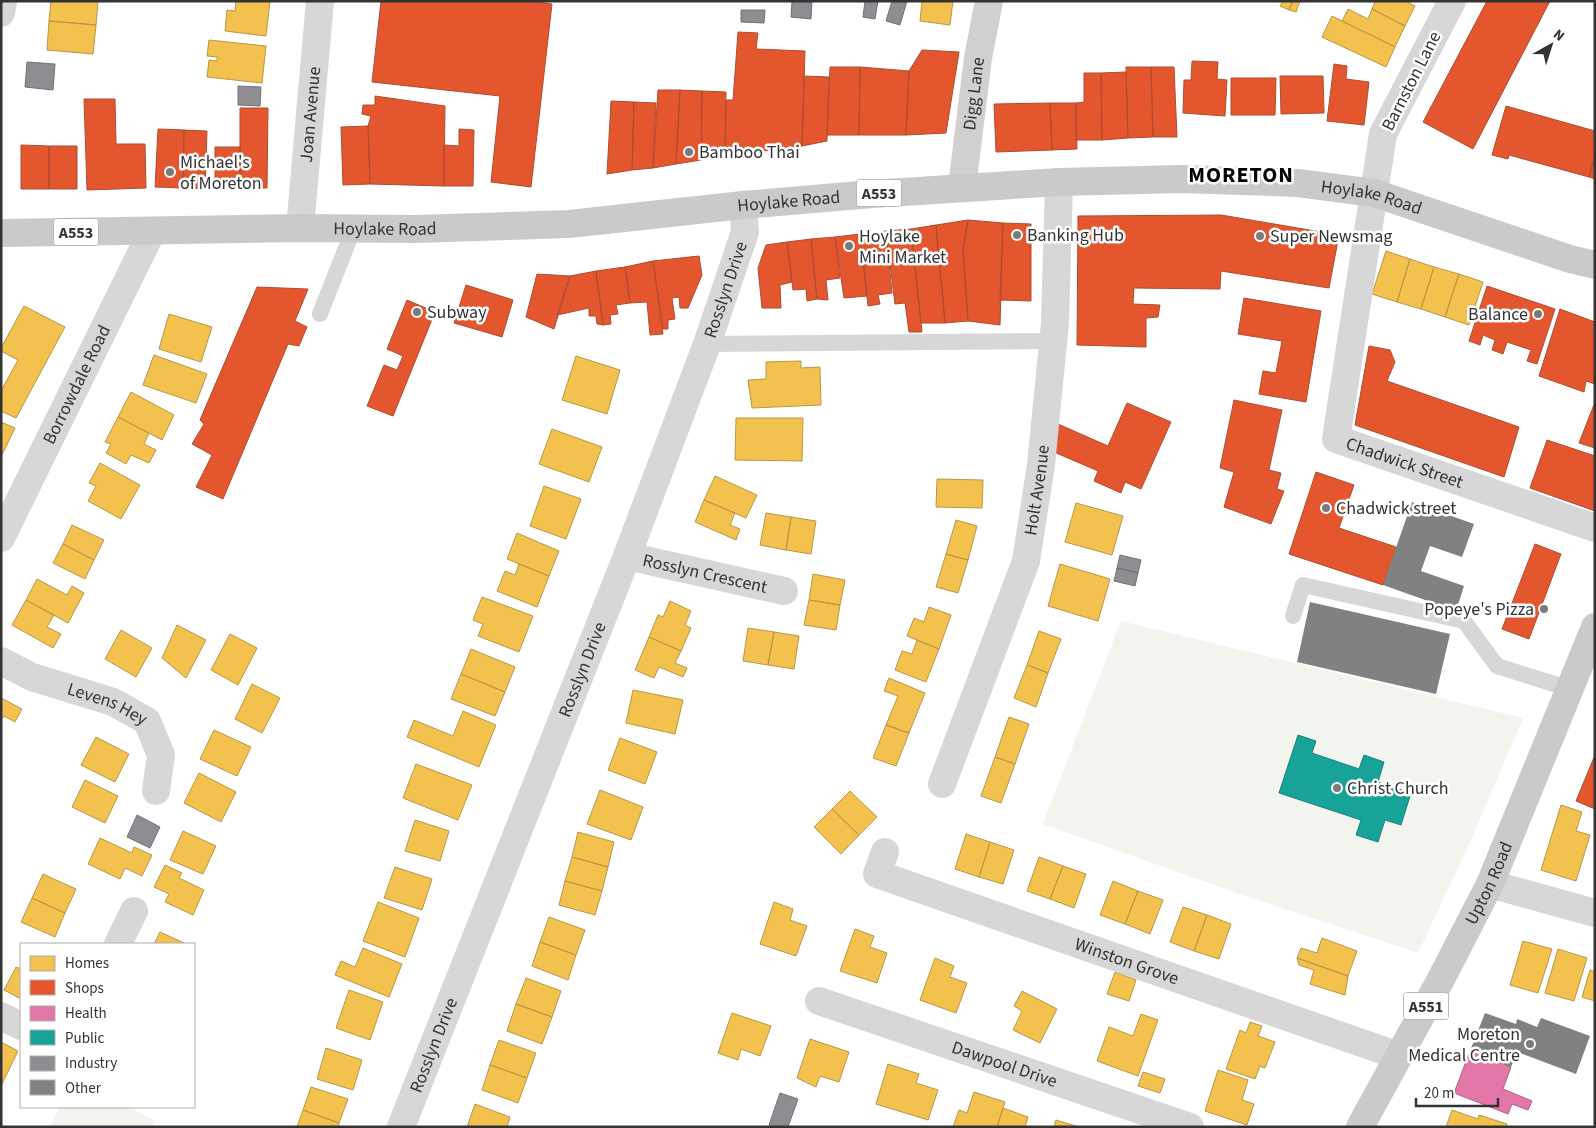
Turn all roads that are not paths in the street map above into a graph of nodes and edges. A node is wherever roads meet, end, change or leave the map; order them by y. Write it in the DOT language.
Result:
graph roads {
  1 [pos="3,1"];
  2 [pos="320,1"];
  3 [pos="989,1"];
  4 [pos="1452,1"];
  5 [pos="1,13"];
  6 [pos="1059,182"];
  7 [pos="962,187"];
  8 [pos="1374,192"];
  9 [pos="743,205"];
  10 [pos="300,228"];
  11 [pos="353,230"];
  12 [pos="152,231"];
  13 [pos="1,233"];
  14 [pos="1595,265"];
  15 [pos="320,314"];
  16 [pos="1053,342"];
  17 [pos="707,344"];
  18 [pos="1595,528"];
  19 [pos="1,538"];
  20 [pos="627,556"];
  21 [pos="784,591"];
  22 [pos="1293,616"];
  23 [pos="1595,627"];
  24 [pos="1,661"];
  25 [pos="1570,689"];
  26 [pos="942,784"];
  27 [pos="156,790"];
  28 [pos="885,852"];
  29 [pos="1490,884"];
  30 [pos="134,911"];
  31 [pos="1595,913"];
  32 [pos="118,943"];
  33 [pos="819,1001"];
  34 [pos="1,1016"];
  35 [pos="20,1026"];
  36 [pos="1399,1056"];
  37 [pos="401,1127"];
  38 [pos="1190,1127"];
  39 [pos="1360,1127"];
  1 -- 5 [label="street"];
  2 -- 10 [label="street, Joan Avenue"];
  3 -- 7 [label="street, Digg Lane"];
  4 -- 8 [label="street, Barnston Lane"];
  6 -- 7 [label="main road, Hoylake Road / A553"];
  6 -- 8 [label="main road, Hoylake Road / A553"];
  6 -- 16 [label="street, Holt Avenue"];
  7 -- 9 [label="main road, Hoylake Road / A553"];
  8 -- 14 [label="main road, Hoylake Road / A553"];
  8 -- 18 [label="street, Chadwick Street"];
  9 -- 11 [label="main road, Hoylake Road / A553"];
  9 -- 17 [label="street, Rosslyn Drive"];
  10 -- 11 [label="main road, Hoylake Road / A553"];
  10 -- 12 [label="main road, Hoylake Road / A553"];
  11 -- 15 [label="lane"];
  12 -- 13 [label="main road, Hoylake Road / A553"];
  12 -- 19 [label="street, Borrowdale Road"];
  16 -- 17 [label="lane"];
  16 -- 26 [label="street, Holt Avenue"];
  17 -- 20 [label="street, Rosslyn Drive"];
  20 -- 21 [label="street, Rosslyn Crescent"];
  20 -- 37 [label="street, Rosslyn Drive"];
  22 -- 25 [label="lane"];
  23 -- 25 [label="main road, Upton Road / A551"];
  24 -- 27 [label="street, Levens Hey"];
  25 -- 29 [label="main road, Upton Road / A551"];
  28 -- 36 [label="street, Winston Grove"];
  29 -- 31 [label="street"];
  29 -- 36 [label="main road, Upton Road / A551"];
  30 -- 32 [label="street"];
  33 -- 38 [label="street, Dawpool Drive"];
  34 -- 35 [label="street"];
  36 -- 39 [label="main road, Upton Road / A551"];
}
